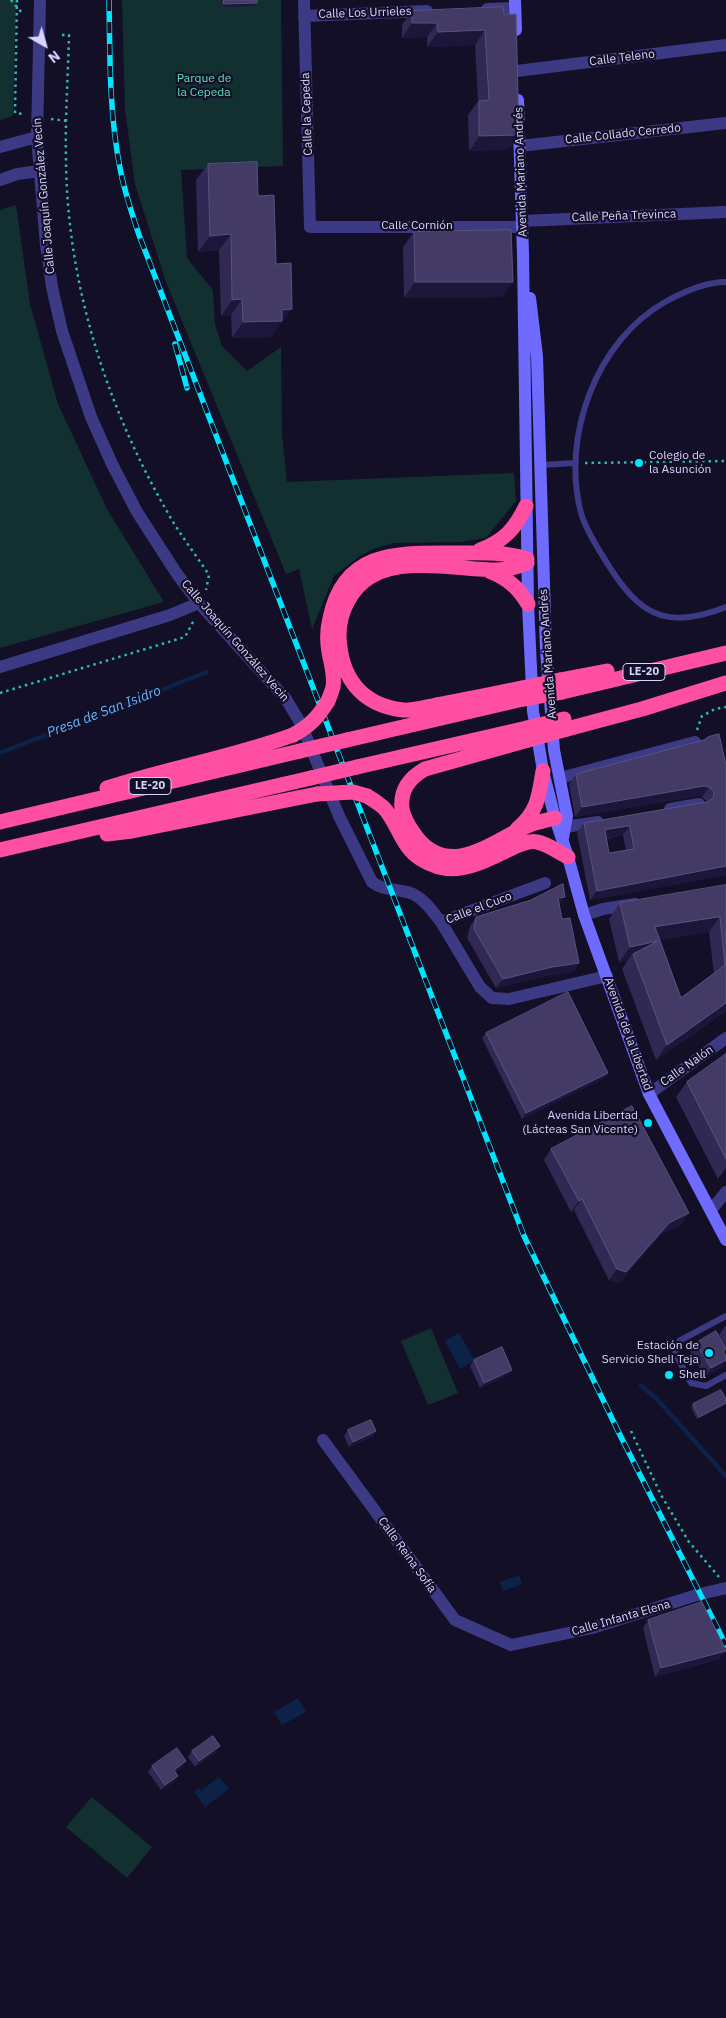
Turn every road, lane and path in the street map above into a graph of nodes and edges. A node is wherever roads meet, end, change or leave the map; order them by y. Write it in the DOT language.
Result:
graph roads {
  1 [pos="11,0"];
  2 [pos="17,0"];
  3 [pos="40,0"];
  4 [pos="304,0"];
  5 [pos="515,4"];
  6 [pos="17,8"];
  7 [pos="479,9"];
  8 [pos="439,11"];
  9 [pos="22,13"];
  10 [pos="304,16"];
  11 [pos="62,35"];
  12 [pos="516,44"];
  13 [pos="726,45"];
  14 [pos="517,76"];
  15 [pos="15,112"];
  16 [pos="726,123"];
  17 [pos="37,138"];
  18 [pos="0,146"];
  19 [pos="520,146"];
  20 [pos="40,171"];
  21 [pos="0,180"];
  22 [pos="726,212"];
  23 [pos="522,224"];
  24 [pos="310,227"];
  25 [pos="523,254"];
  26 [pos="726,282"];
  27 [pos="524,341"];
  28 [pos="726,462"];
  29 [pos="576,463"];
  30 [pos="540,465"];
  31 [pos="526,506"];
  32 [pos="541,536"];
  33 [pos="473,553"];
  34 [pos="528,561"];
  35 [pos="485,569"];
  36 [pos="210,575"];
  37 [pos="199,603"];
  38 [pos="528,604"];
  39 [pos="726,607"];
  40 [pos="185,637"];
  41 [pos="726,649"];
  42 [pos="726,653"];
  43 [pos="0,666"];
  44 [pos="547,666"];
  45 [pos="726,682"];
  46 [pos="561,686"];
  47 [pos="0,693"];
  48 [pos="522,694"];
  49 [pos="726,707"];
  50 [pos="527,734"];
  51 [pos="695,742"];
  52 [pos="543,771"];
  53 [pos="560,778"];
  54 [pos="699,804"];
  55 [pos="662,810"];
  56 [pos="615,819"];
  57 [pos="0,822"];
  58 [pos="560,823"];
  59 [pos="513,841"];
  60 [pos="36,842"];
  61 [pos="0,850"];
  62 [pos="568,857"];
  63 [pos="544,883"];
  64 [pos="650,902"];
  65 [pos="584,915"];
  66 [pos="441,922"];
  67 [pos="607,976"];
  68 [pos="726,1038"];
  69 [pos="649,1094"];
  70 [pos="726,1192"];
  71 [pos="711,1210"];
  72 [pos="725,1236"];
  73 [pos="726,1316"];
  74 [pos="708,1325"];
  75 [pos="713,1333"];
  76 [pos="726,1375"];
  77 [pos="631,1432"];
  78 [pos="323,1440"];
  79 [pos="723,1583"];
  80 [pos="511,1645"];
  1 -- 6 [label="path"];
  2 -- 6 [label="path"];
  3 -- 17 [label="street, Calle Joaquín González Vecín"];
  4 -- 10 [label="street, Calle la Cepeda"];
  5 -- 7 [label="street"];
  5 -- 12 [label="main road"];
  6 -- 9 [label="path"];
  6 -- 15 [label="path"];
  8 -- 10 [label="street, Calle Los Urrieles"];
  10 -- 24 [label="street, Calle la Cepeda"];
  11 -- 36 [label="path"];
  13 -- 14 [label="street, Calle Teleno"];
  14 -- 19 [label="main road, Avenida Mariano Andrés"];
  16 -- 19 [label="street, Calle Collado Cerredo"];
  17 -- 18 [label="street"];
  17 -- 20 [label="street, Calle Joaquín González Vecín"];
  19 -- 23 [label="main road, Avenida Mariano Andrés"];
  20 -- 21 [label="street"];
  20 -- 37 [label="street, Calle Joaquín González Vecín"];
  22 -- 23 [label="street, Calle Peña Trevinca"];
  23 -- 24 [label="street, Calle Cornión"];
  23 -- 25 [label="main road, Avenida Mariano Andrés"];
  25 -- 27 [label="main road, Avenida Mariano Andrés"];
  25 -- 30 [label="main road, Avenida Mariano Andrés"];
  26 -- 29 [label="lane"];
  27 -- 30 [label="main road, Avenida Mariano Andrés"];
  27 -- 31 [label="main road, Avenida Mariano Andrés"];
  28 -- 29 [label="path"];
  29 -- 30 [label="lane"];
  29 -- 39 [label="lane"];
  30 -- 32 [label="main road, Avenida Mariano Andrés"];
  31 -- 33 [label="highway"];
  31 -- 34 [label="main road, Avenida Mariano Andrés"];
  32 -- 34 [label="main road"];
  32 -- 44 [label="main road, Avenida Mariano Andrés"];
  33 -- 34 [label="highway"];
  33 -- 57 [label="highway, bridge"];
  34 -- 35 [label="highway"];
  34 -- 38 [label="main road, Avenida Mariano Andrés"];
  34 -- 44 [label="main road"];
  35 -- 38 [label="highway"];
  35 -- 48 [label="highway"];
  37 -- 43 [label="street"];
  37 -- 66 [label="street, Calle Joaquín González Vecín"];
  38 -- 52 [label="main road, Avenida Mariano Andrés"];
  40 -- 47 [label="path"];
  41 -- 46 [label="highway"];
  42 -- 46 [label="highway, LE-20"];
  44 -- 53 [label="main road, Avenida Mariano Andrés"];
  45 -- 50 [label="highway, bridge"];
  46 -- 48 [label="highway, LE-20, bridge"];
  48 -- 57 [label="highway, LE-20, bridge"];
  49 -- 51 [label="path"];
  50 -- 59 [label="highway"];
  50 -- 60 [label="highway, LE-20, bridge"];
  51 -- 53 [label="street"];
  52 -- 58 [label="main road, Avenida Mariano Andrés"];
  52 -- 59 [label="highway"];
  53 -- 58 [label="main road, Avenida Mariano Andrés"];
  54 -- 55 [label="street"];
  56 -- 58 [label="street"];
  58 -- 59 [label="highway"];
  58 -- 62 [label="main road, Avenida de la Libertad"];
  59 -- 60 [label="highway, bridge"];
  59 -- 62 [label="highway"];
  60 -- 61 [label="highway, LE-20"];
  62 -- 65 [label="main road, Avenida de la Libertad"];
  63 -- 66 [label="street, Calle el Cuco"];
  64 -- 65 [label="street"];
  65 -- 67 [label="main road, Avenida de la Libertad"];
  66 -- 67 [label="street, Calle el Cuco"];
  67 -- 69 [label="main road, Avenida de la Libertad"];
  68 -- 69 [label="street, Calle Nalón"];
  69 -- 71 [label="main road, Avenida de la Libertad"];
  70 -- 71 [label="street"];
  71 -- 72 [label="main road, Avenida de la Libertad"];
  73 -- 74 [label="lane"];
  74 -- 75 [label="lane"];
  74 -- 76 [label="lane"];
  77 -- 79 [label="path"];
  78 -- 80 [label="street, Calle Reina Sofía"];
  79 -- 80 [label="street, Calle Infanta Elena"];
}
